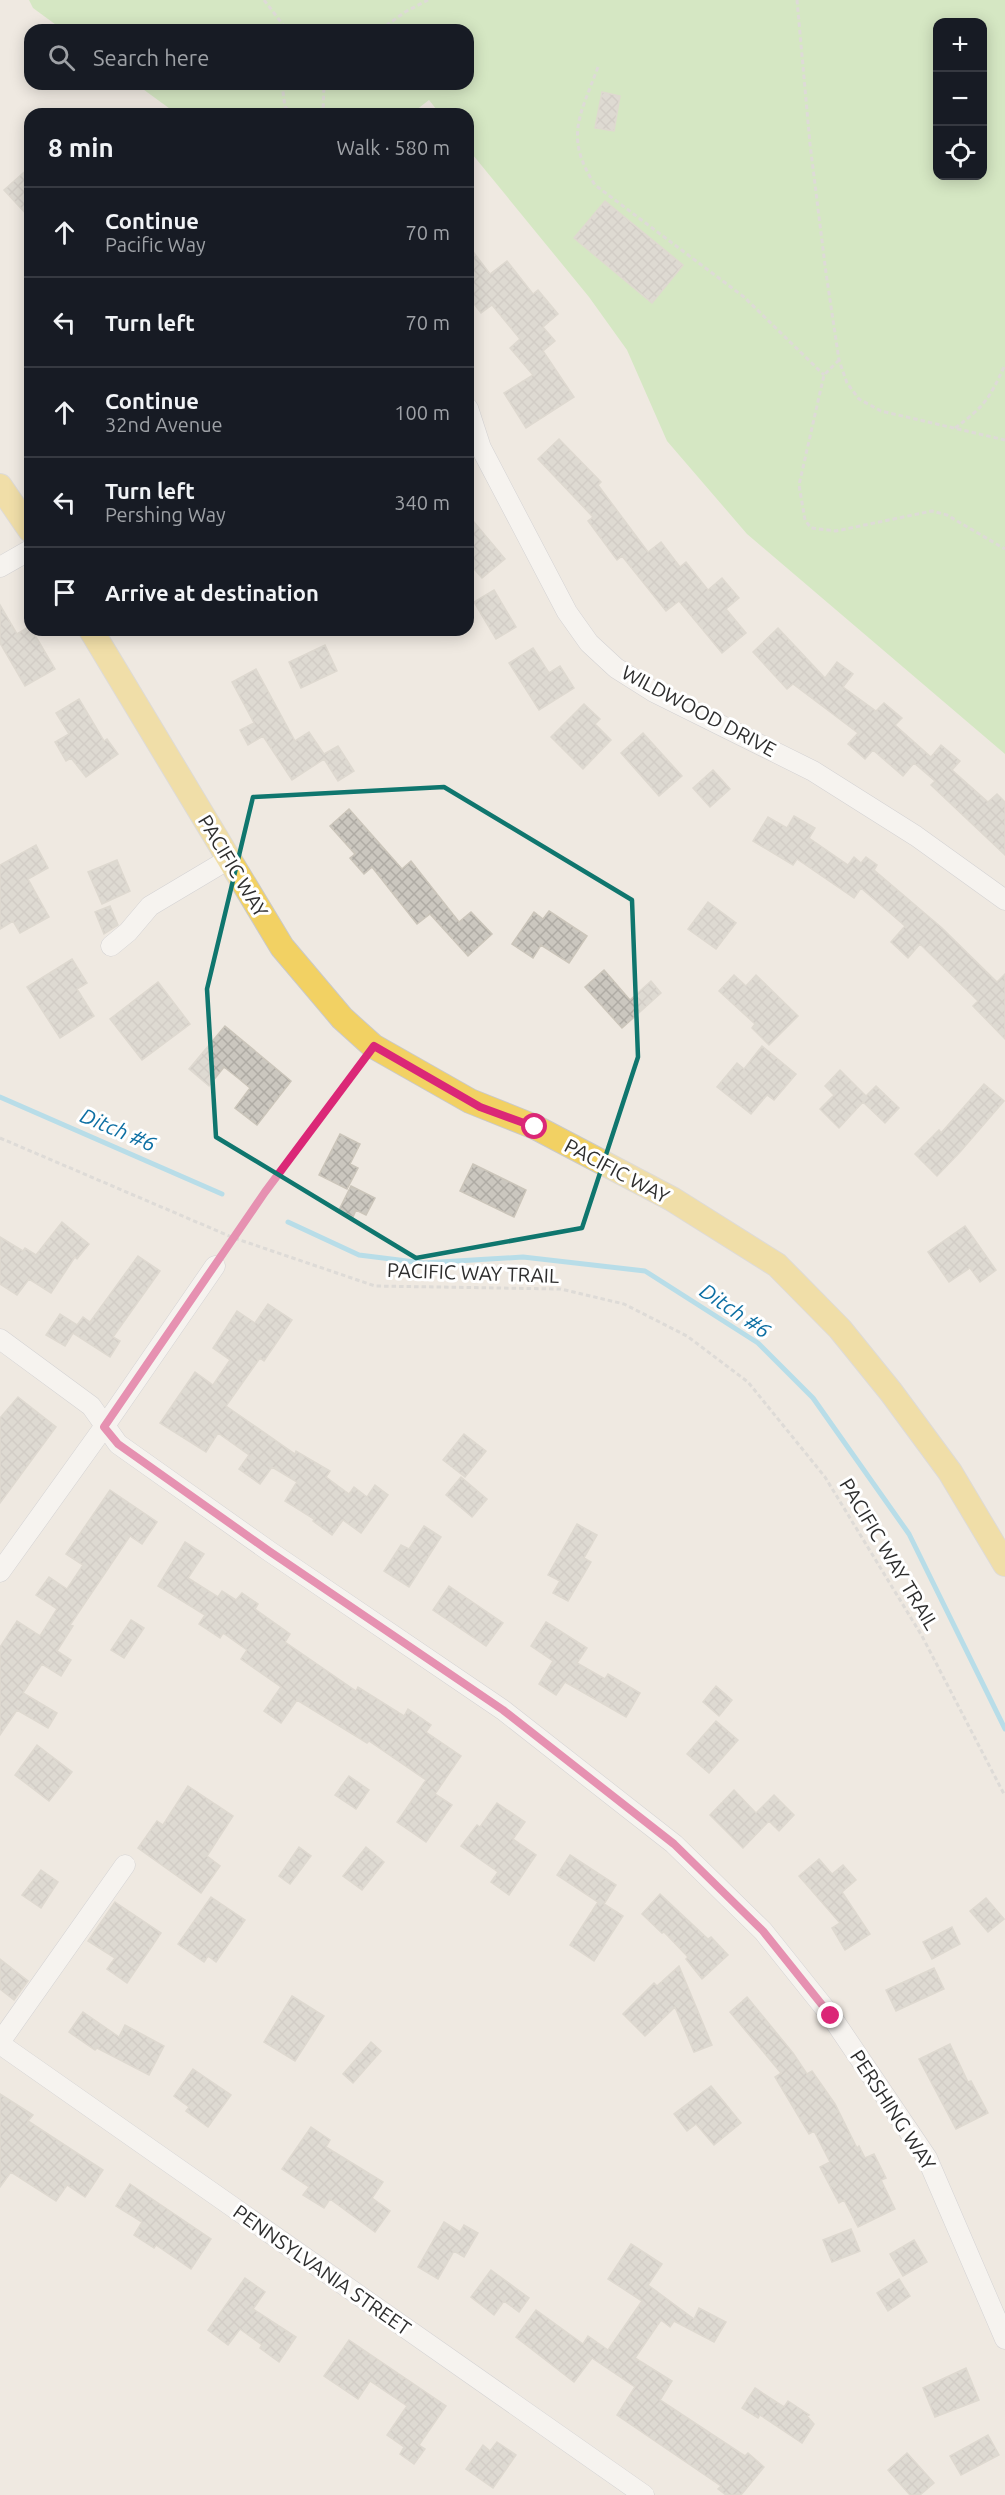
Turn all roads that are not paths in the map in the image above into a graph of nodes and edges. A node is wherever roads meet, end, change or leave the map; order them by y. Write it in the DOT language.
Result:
graph roads {
  1 [pos="474,426"];
  2 [pos="0,486"];
  3 [pos="24,521"];
  4 [pos="24,553"];
  5 [pos="0,567"];
  6 [pos="95,636"];
  7 [pos="229,859"];
  8 [pos="1005,900"];
  9 [pos="111,946"];
  10 [pos="215,1266"];
  11 [pos="0,1339"];
  12 [pos="104,1427"];
  13 [pos="1005,1564"];
  14 [pos="0,1572"];
  15 [pos="124,1865"];
  16 [pos="0,2043"];
  17 [pos="1005,2339"];
  18 [pos="644,2495"];
  1 -- 8 [label="street, WILDWOOD DRIVE"];
  2 -- 3 [label="main road"];
  4 -- 5 [label="street"];
  6 -- 7 [label="main road, PACIFIC WAY"];
  7 -- 9 [label="street"];
  7 -- 13 [label="main road, PACIFIC WAY"];
  10 -- 12 [label="street"];
  11 -- 12 [label="street, PERSHING WAY"];
  12 -- 14 [label="street"];
  12 -- 17 [label="street, PERSHING WAY"];
  15 -- 16 [label="street"];
  16 -- 18 [label="street, PENNSYLVANIA STREET"];
}
